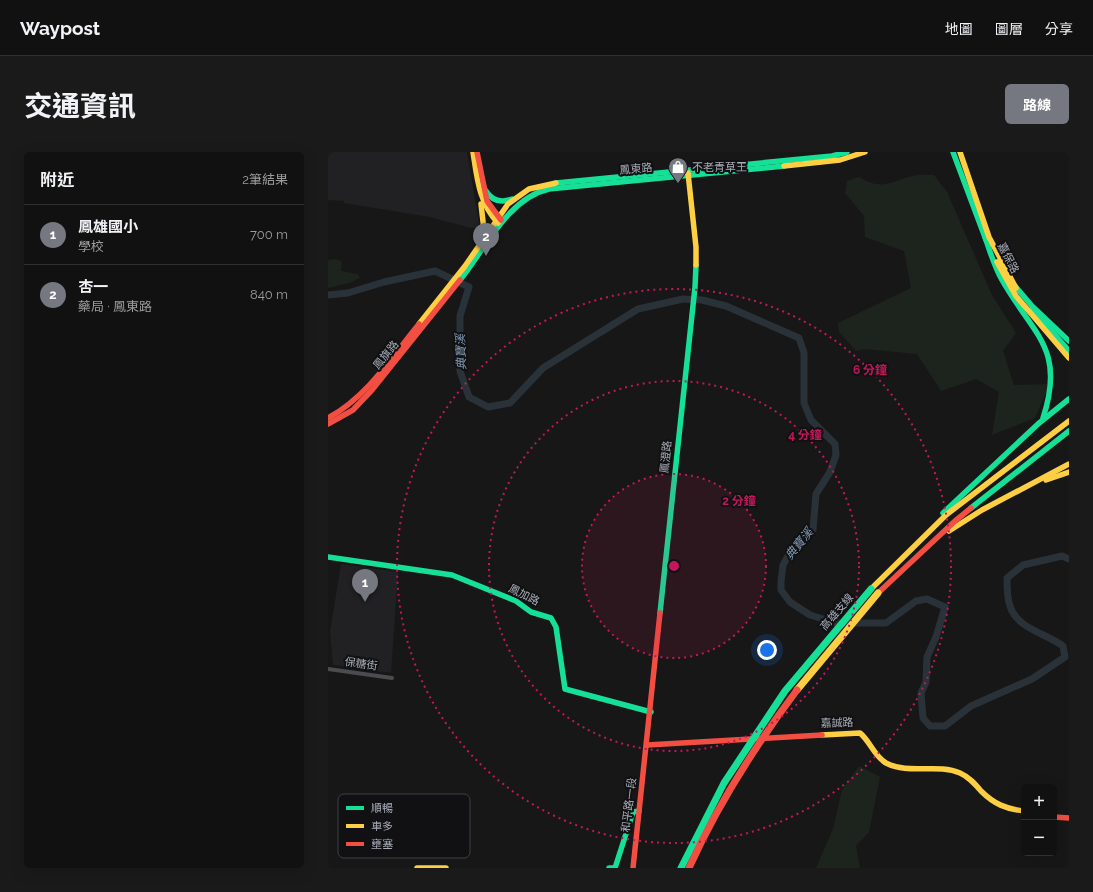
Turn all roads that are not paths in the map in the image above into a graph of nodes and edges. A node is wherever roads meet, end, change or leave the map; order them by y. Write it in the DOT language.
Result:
graph roads {
  1 [pos="473,152"];
  2 [pos="477,152"];
  3 [pos="847,152"];
  4 [pos="865,152"];
  5 [pos="948,152"];
  6 [pos="953,152"];
  7 [pos="960,152"];
  8 [pos="799,162"];
  9 [pos="959,170"];
  10 [pos="688,173"];
  11 [pos="482,184"];
  12 [pos="480,195"];
  13 [pos="515,198"];
  14 [pos="499,221"];
  15 [pos="985,237"];
  16 [pos="485,239"];
  17 [pos="467,268"];
  18 [pos="1015,286"];
  19 [pos="451,288"];
  20 [pos="1069,341"];
  21 [pos="1069,351"];
  22 [pos="1069,358"];
  23 [pos="1069,399"];
  24 [pos="328,418"];
  25 [pos="1069,420"];
  26 [pos="328,424"];
  27 [pos="1038,424"];
  28 [pos="1069,431"];
  29 [pos="1069,464"];
  30 [pos="1069,472"];
  31 [pos="1027,486"];
  32 [pos="934,540"];
  33 [pos="328,557"];
  34 [pos="897,563"];
  35 [pos="874,591"];
  36 [pos="328,669"];
  37 [pos="392,678"];
  38 [pos="651,712"];
  39 [pos="647,745"];
  40 [pos="1021,810"];
  41 [pos="639,811"];
  42 [pos="1057,817"];
  43 [pos="1069,818"];
  44 [pos="417,868"];
  45 [pos="446,868"];
  46 [pos="609,868"];
  47 [pos="633,868"];
  48 [pos="681,868"];
  49 [pos="690,868"];
  1 -- 12 [label="main road"];
  2 -- 11 [label="main road"];
  3 -- 8 [label="main road, 鳳東路"];
  4 -- 8 [label="main road, 鳳東路"];
  5 -- 9 [label="main road"];
  6 -- 9 [label="main road, 嘉保路"];
  7 -- 18 [label="main road, 嘉保路"];
  8 -- 10 [label="main road, 鳳東路"];
  9 -- 15 [label="main road, 嘉保路"];
  10 -- 13 [label="main road, 鳳東路"];
  10 -- 14 [label="main road, 鳳東路"];
  10 -- 38 [label="main road, 鳳澄路"];
  11 -- 13 [label="main road"];
  11 -- 14 [label="main road"];
  12 -- 14 [label="main road"];
  12 -- 16 [label="main road"];
  13 -- 14 [label="main road, 鳳東路"];
  14 -- 16 [label="main road, 鳳東路"];
  14 -- 17 [label="main road, 鳳東路"];
  15 -- 22 [label="main road, 嘉保路"];
  15 -- 27 [label="main road"];
  16 -- 17 [label="main road, 鳳東路"];
  17 -- 19 [label="main road"];
  18 -- 20 [label="main road"];
  18 -- 21 [label="main road, 嘉保路"];
  19 -- 24 [label="main road, 鳳旗路"];
  19 -- 26 [label="main road, 鳳旗路"];
  23 -- 27 [label="main road"];
  25 -- 34 [label="main road, 高雄支線"];
  27 -- 34 [label="main road"];
  28 -- 32 [label="main road, 高雄支線"];
  29 -- 31 [label="main road"];
  30 -- 31 [label="main road"];
  31 -- 32 [label="main road"];
  32 -- 35 [label="main road, 高雄支線"];
  33 -- 38 [label="main road, 鳳加路"];
  34 -- 35 [label="main road, 高雄支線"];
  35 -- 48 [label="main road, 高雄支線, bridge"];
  35 -- 49 [label="main road, 高雄支線, bridge"];
  36 -- 37 [label="street, 保糖街"];
  38 -- 39 [label="main road, 鳳澄路"];
  39 -- 40 [label="main road, 嘉誠路"];
  39 -- 41 [label="main road, 和平路一段"];
  41 -- 46 [label="main road"];
  41 -- 47 [label="main road, 和平路一段"];
  42 -- 43 [label="main road"];
  44 -- 45 [label="main road"];
}
